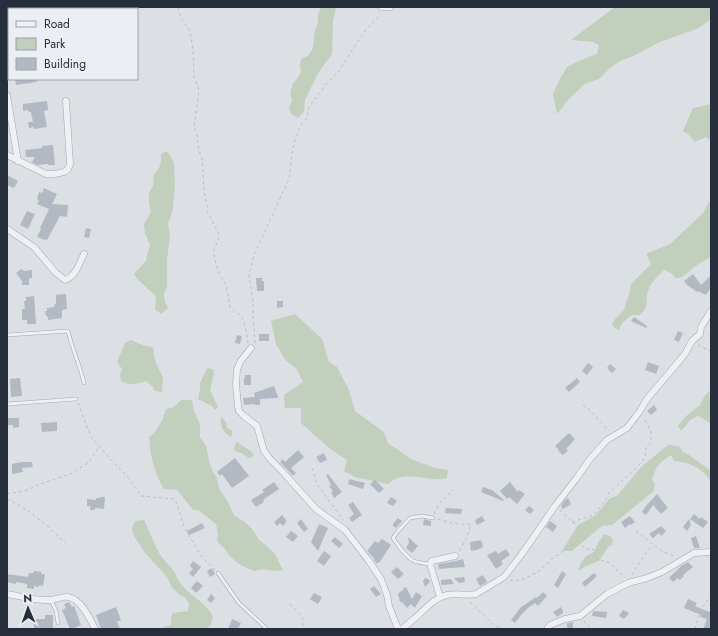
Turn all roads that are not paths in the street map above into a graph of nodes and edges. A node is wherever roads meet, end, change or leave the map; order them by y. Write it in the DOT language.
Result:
graph roads {
  1 [pos="382,7"];
  2 [pos="390,7"];
  3 [pos="7,95"];
  4 [pos="66,101"];
  5 [pos="7,155"];
  6 [pos="18,161"];
  7 [pos="7,229"];
  8 [pos="84,254"];
  9 [pos="711,311"];
  10 [pos="7,335"];
  11 [pos="251,348"];
  12 [pos="84,383"];
  13 [pos="76,398"];
  14 [pos="7,404"];
  15 [pos="434,518"];
  16 [pos="711,552"];
  17 [pos="454,556"];
  18 [pos="430,564"];
  19 [pos="218,573"];
  20 [pos="7,594"];
  21 [pos="440,597"];
  22 [pos="51,600"];
  23 [pos="58,623"];
  24 [pos="95,629"];
  25 [pos="268,629"];
  26 [pos="398,629"];
  27 [pos="402,629"];
  28 [pos="547,629"];
  1 -- 2 [label="street"];
  3 -- 6 [label="street"];
  4 -- 6 [label="street"];
  5 -- 6 [label="street"];
  7 -- 8 [label="street"];
  9 -- 21 [label="street"];
  10 -- 12 [label="lane"];
  11 -- 26 [label="street"];
  13 -- 14 [label="lane"];
  15 -- 18 [label="lane"];
  16 -- 28 [label="street"];
  17 -- 18 [label="street"];
  18 -- 21 [label="street"];
  19 -- 25 [label="lane"];
  20 -- 22 [label="street"];
  21 -- 27 [label="street"];
  22 -- 23 [label="lane"];
  22 -- 24 [label="street"];
}
